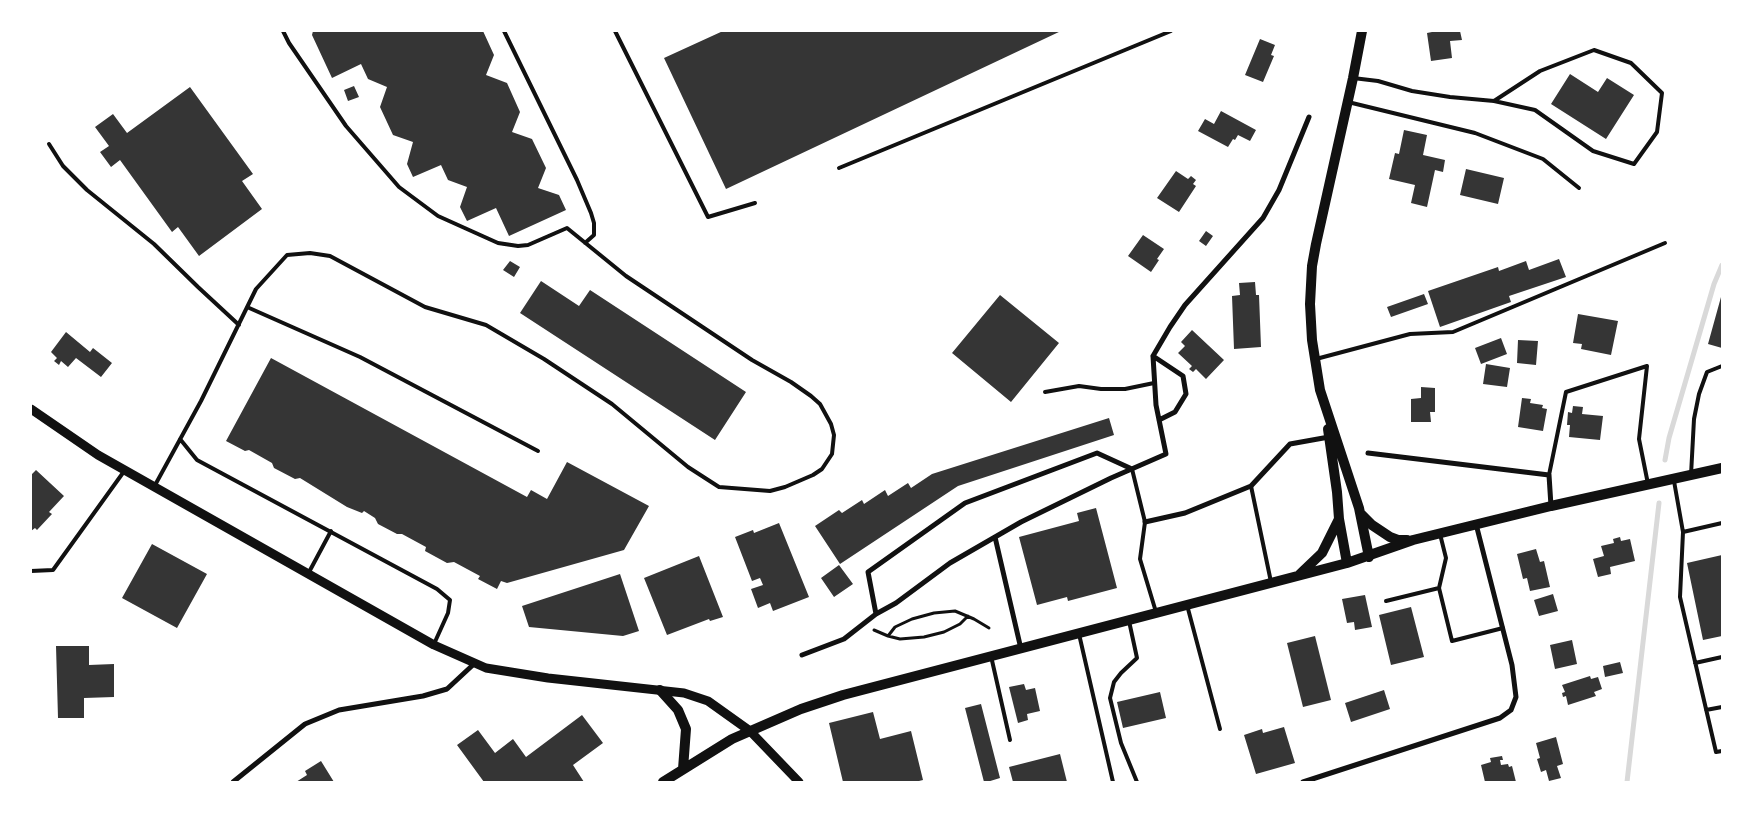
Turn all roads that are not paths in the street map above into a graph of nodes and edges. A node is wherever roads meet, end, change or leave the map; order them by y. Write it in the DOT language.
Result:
graph roads {
  1 [pos="283,31"];
  2 [pos="504,31"];
  3 [pos="615,31"];
  4 [pos="1171,31"];
  5 [pos="1362,31"];
  6 [pos="1353,78"];
  7 [pos="1494,101"];
  8 [pos="1348,102"];
  9 [pos="1309,117"];
  10 [pos="49,144"];
  11 [pos="840,168"];
  12 [pos="1579,188"];
  13 [pos="754,203"];
  14 [pos="585,243"];
  15 [pos="1666,243"];
  16 [pos="247,307"];
  17 [pos="239,324"];
  18 [pos="1153,356"];
  19 [pos="1315,359"];
  20 [pos="1722,366"];
  21 [pos="1154,383"];
  22 [pos="1045,392"];
  23 [pos="1324,401"];
  24 [pos="31,409"];
  25 [pos="1158,420"];
  26 [pos="1329,437"];
  27 [pos="180,439"];
  28 [pos="538,450"];
  29 [pos="1368,453"];
  30 [pos="1722,468"];
  31 [pos="1132,469"];
  32 [pos="125,470"];
  33 [pos="1549,475"];
  34 [pos="1690,475"];
  35 [pos="1674,479"];
  36 [pos="1649,485"];
  37 [pos="1251,486"];
  38 [pos="154,487"];
  39 [pos="1551,506"];
  40 [pos="1360,513"];
  41 [pos="1339,519"];
  42 [pos="1145,522"];
  43 [pos="1722,523"];
  44 [pos="1476,524"];
  45 [pos="331,531"];
  46 [pos="1683,532"];
  47 [pos="1440,534"];
  48 [pos="995,537"];
  49 [pos="1413,540"];
  50 [pos="1369,557"];
  51 [pos="1348,563"];
  52 [pos="31,571"];
  53 [pos="308,574"];
  54 [pos="1297,576"];
  55 [pos="1271,583"];
  56 [pos="1439,588"];
  57 [pos="1386,600"];
  58 [pos="1187,606"];
  59 [pos="1157,613"];
  60 [pos="876,614"];
  61 [pos="1129,621"];
  62 [pos="1503,628"];
  63 [pos="1079,634"];
  64 [pos="434,645"];
  65 [pos="1021,649"];
  66 [pos="802,655"];
  67 [pos="991,656"];
  68 [pos="1722,657"];
  69 [pos="476,663"];
  70 [pos="1695,663"];
  71 [pos="660,690"];
  72 [pos="1722,707"];
  73 [pos="1706,710"];
  74 [pos="1220,729"];
  75 [pos="750,731"];
  76 [pos="1010,740"];
  77 [pos="1722,751"];
  78 [pos="683,769"];
  79 [pos="240,776"];
  80 [pos="233,782"];
  81 [pos="244,782"];
  82 [pos="663,782"];
  83 [pos="799,782"];
  84 [pos="1113,782"];
  85 [pos="1137,782"];
  86 [pos="1303,782"];
  1 -- 14 [label="lane"];
  2 -- 14 [label="lane"];
  3 -- 13 [label="lane"];
  4 -- 11 [label="lane"];
  5 -- 6 [label="main road"];
  6 -- 7 [label="lane"];
  6 -- 8 [label="main road"];
  7 -- 7 [label="lane"];
  8 -- 12 [label="lane"];
  8 -- 19 [label="main road"];
  9 -- 18 [label="street"];
  10 -- 17 [label="lane"];
  14 -- 16 [label="lane"];
  15 -- 19 [label="lane"];
  16 -- 17 [label="lane"];
  16 -- 28 [label="lane"];
  17 -- 27 [label="lane"];
  18 -- 21 [label="street"];
  18 -- 25 [label="street"];
  19 -- 23 [label="main road"];
  20 -- 34 [label="lane"];
  21 -- 22 [label="lane"];
  21 -- 25 [label="street"];
  23 -- 26 [label="main road"];
  23 -- 40 [label="main road"];
  24 -- 32 [label="street"];
  25 -- 31 [label="street"];
  26 -- 37 [label="street"];
  26 -- 41 [label="main road"];
  27 -- 38 [label="lane"];
  27 -- 45 [label="lane"];
  29 -- 33 [label="street"];
  30 -- 34 [label="main road"];
  31 -- 42 [label="lane"];
  31 -- 48 [label="street"];
  31 -- 60 [label="street"];
  32 -- 38 [label="street"];
  32 -- 52 [label="lane"];
  33 -- 36 [label="lane"];
  33 -- 39 [label="street"];
  34 -- 35 [label="main road"];
  35 -- 36 [label="main road"];
  35 -- 46 [label="lane"];
  36 -- 39 [label="main road"];
  37 -- 42 [label="street"];
  37 -- 55 [label="lane"];
  38 -- 53 [label="street"];
  39 -- 44 [label="main road"];
  40 -- 49 [label="main road"];
  40 -- 50 [label="main road"];
  41 -- 51 [label="main road"];
  41 -- 54 [label="main road"];
  42 -- 59 [label="lane"];
  43 -- 46 [label="lane"];
  44 -- 47 [label="main road"];
  44 -- 62 [label="street"];
  45 -- 53 [label="lane"];
  45 -- 64 [label="lane"];
  46 -- 70 [label="lane"];
  47 -- 49 [label="main road"];
  47 -- 56 [label="lane"];
  48 -- 60 [label="street"];
  48 -- 65 [label="street"];
  49 -- 50 [label="main road"];
  50 -- 51 [label="main road"];
  51 -- 54 [label="main road"];
  53 -- 64 [label="street"];
  54 -- 55 [label="main road"];
  55 -- 58 [label="main road"];
  56 -- 57 [label="lane"];
  56 -- 62 [label="lane"];
  58 -- 59 [label="main road"];
  58 -- 74 [label="lane"];
  59 -- 61 [label="main road"];
  60 -- 66 [label="street"];
  61 -- 63 [label="main road"];
  61 -- 85 [label="lane"];
  62 -- 86 [label="street"];
  63 -- 65 [label="main road"];
  63 -- 84 [label="lane"];
  64 -- 69 [label="street"];
  65 -- 67 [label="main road"];
  67 -- 75 [label="main road"];
  67 -- 76 [label="lane"];
  68 -- 70 [label="lane"];
  69 -- 71 [label="street"];
  69 -- 79 [label="street"];
  70 -- 73 [label="lane"];
  71 -- 75 [label="street"];
  71 -- 78 [label="main road"];
  72 -- 73 [label="lane"];
  73 -- 77 [label="lane"];
  75 -- 78 [label="main road"];
  75 -- 83 [label="street"];
  78 -- 82 [label="main road"];
  79 -- 80 [label="street"];
  79 -- 81 [label="lane"];
}
